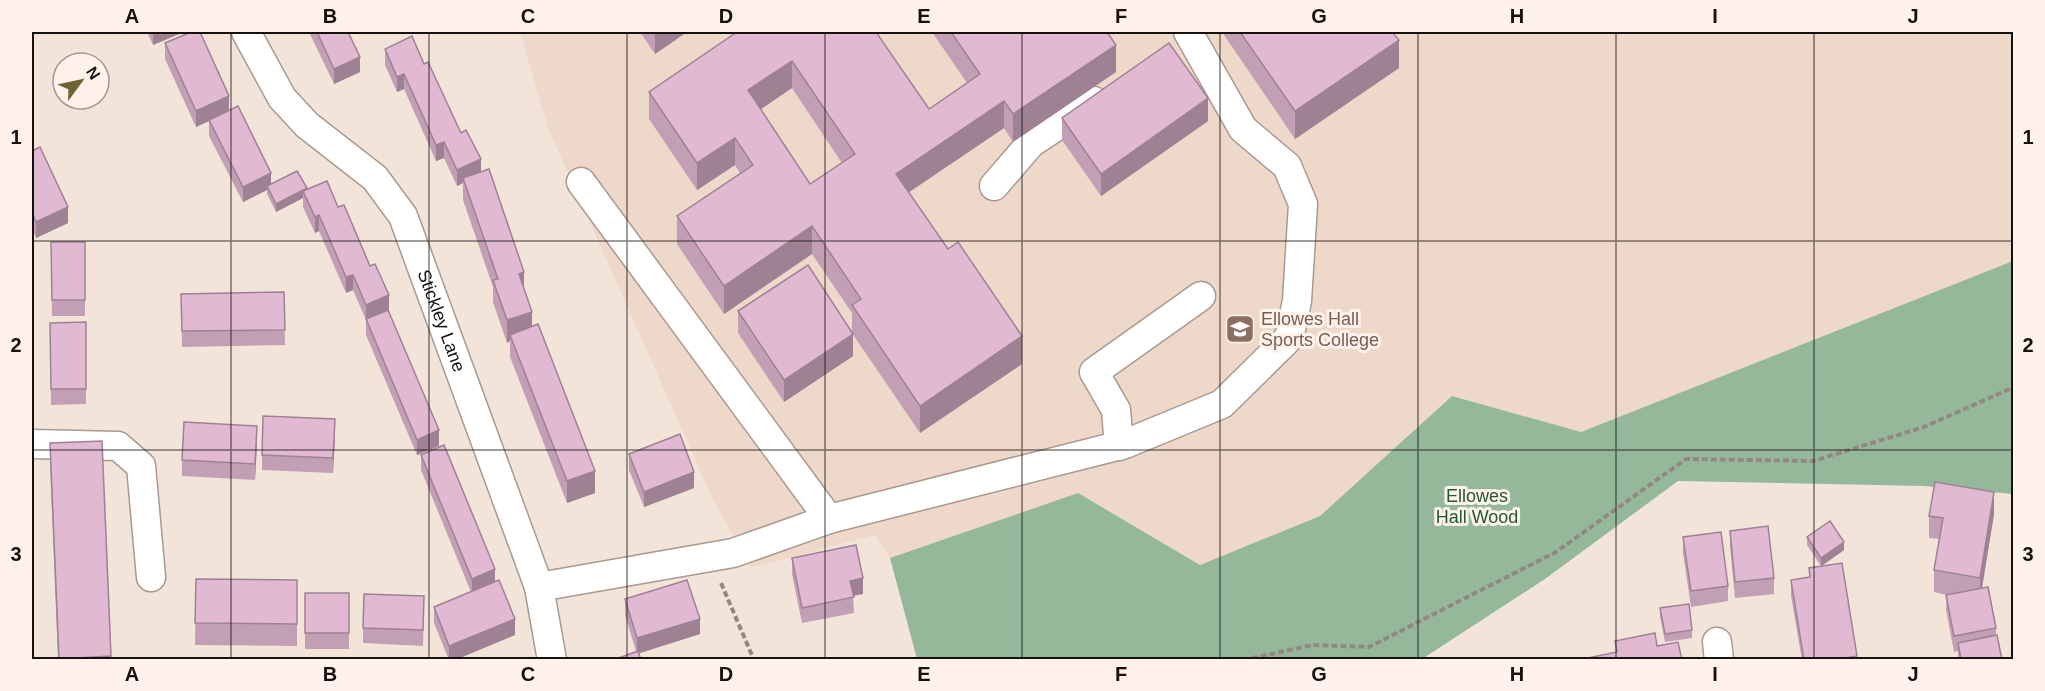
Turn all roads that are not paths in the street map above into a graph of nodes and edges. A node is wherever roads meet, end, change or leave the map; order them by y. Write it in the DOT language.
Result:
graph roads {
  1 [pos="246,32"];
  2 [pos="1183,38"];
  3 [pos="1115,86"];
  4 [pos="580,182"];
  5 [pos="994,186"];
  6 [pos="1201,296"];
  7 [pos="32,444"];
  8 [pos="1119,446"];
  9 [pos="829,519"];
  10 [pos="151,577"];
  11 [pos="539,586"];
  12 [pos="552,660"];
  1 -- 11 [label="street, Stickley Lane"];
  2 -- 8 [label="street"];
  3 -- 5 [label="street"];
  4 -- 9 [label="street"];
  6 -- 8 [label="street"];
  7 -- 10 [label="street"];
  8 -- 9 [label="street"];
  9 -- 11 [label="street"];
  11 -- 12 [label="street, Stickley Lane"];
}
